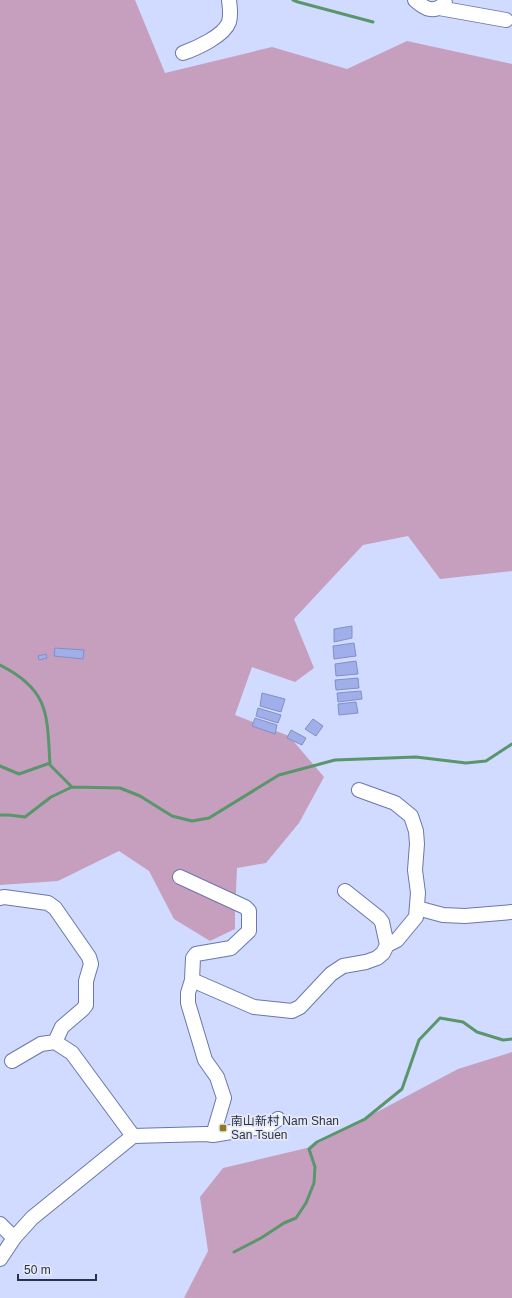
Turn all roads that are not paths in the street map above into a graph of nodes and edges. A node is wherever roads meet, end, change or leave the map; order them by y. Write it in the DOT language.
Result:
graph roads {
  1 [pos="230,0"];
  2 [pos="416,0"];
  3 [pos="443,4"];
  4 [pos="506,20"];
  5 [pos="183,53"];
  6 [pos="359,790"];
  7 [pos="180,877"];
  8 [pos="345,891"];
  9 [pos="0,898"];
  10 [pos="417,908"];
  11 [pos="512,912"];
  12 [pos="387,945"];
  13 [pos="192,980"];
  14 [pos="55,1042"];
  15 [pos="12,1061"];
  16 [pos="278,1119"];
  17 [pos="213,1135"];
  18 [pos="133,1136"];
  19 [pos="0,1224"];
  20 [pos="14,1238"];
  21 [pos="0,1259"];
  1 -- 5 [label="street"];
  2 -- 3 [label="street"];
  3 -- 4 [label="street"];
  6 -- 10 [label="street"];
  7 -- 13 [label="street"];
  8 -- 12 [label="street"];
  9 -- 14 [label="street"];
  10 -- 11 [label="street"];
  10 -- 12 [label="street"];
  12 -- 13 [label="street"];
  13 -- 17 [label="street"];
  14 -- 15 [label="street"];
  14 -- 18 [label="street"];
  16 -- 17 [label="street"];
  17 -- 18 [label="street"];
  18 -- 20 [label="street"];
  19 -- 20 [label="street"];
  20 -- 21 [label="street"];
}
